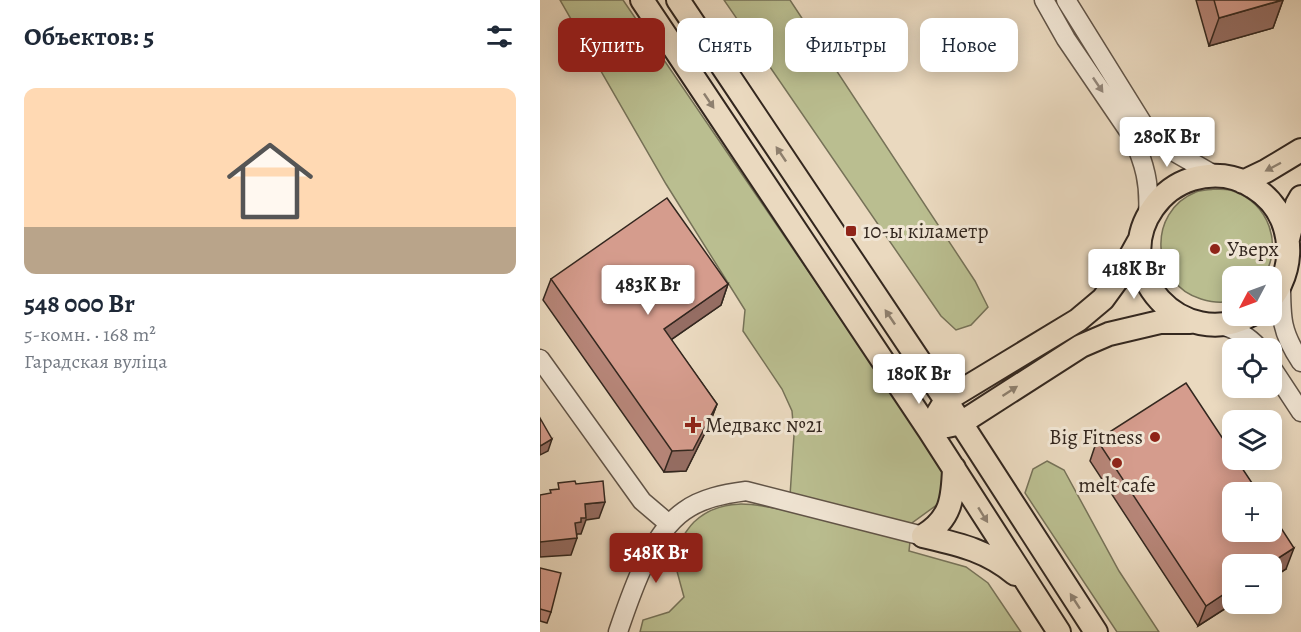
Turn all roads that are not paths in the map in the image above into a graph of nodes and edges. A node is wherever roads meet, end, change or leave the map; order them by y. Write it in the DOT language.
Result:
graph roads {
  1 [pos="642,0"];
  2 [pos="678,0"];
  3 [pos="1044,0"];
  4 [pos="1066,0"];
  5 [pos="1301,150"];
  6 [pos="1216,176"];
  7 [pos="1243,182"];
  8 [pos="1301,197"];
  9 [pos="1148,215"];
  10 [pos="1141,238"];
  11 [pos="1288,240"];
  12 [pos="1282,278"];
  13 [pos="1282,321"];
  14 [pos="1194,323"];
  15 [pos="1221,324"];
  16 [pos="1250,338"];
  17 [pos="540,359"];
  18 [pos="1301,362"];
  19 [pos="1282,383"];
  20 [pos="945,400"];
  21 [pos="1301,412"];
  22 [pos="961,423"];
  23 [pos="929,430"];
  24 [pos="954,468"];
  25 [pos="669,524"];
  26 [pos="923,536"];
  27 [pos="1028,585"];
  28 [pos="618,632"];
  29 [pos="1059,632"];
  30 [pos="1096,632"];
  1 -- 23 [label="main road, one-way"];
  20 -- 2 [label="main road, one-way"];
  3 -- 9 [label="street, one-way"];
  4 -- 6 [label="street"];
  5 -- 7 [label="main road, one-way"];
  6 -- 7 [label="main road"];
  6 -- 9 [label="main road"];
  7 -- 11 [label="main road"];
  8 -- 11 [label="main road"];
  9 -- 10 [label="main road"];
  10 -- 14 [label="main road"];
  10 -- 20 [label="main road"];
  11 -- 12 [label="main road"];
  13 -- 18 [label="street"];
  14 -- 15 [label="main road"];
  22 -- 14 [label="main road, one-way"];
  15 -- 16 [label="street"];
  17 -- 25 [label="street"];
  19 -- 21 [label="street"];
  20 -- 22 [label="main road"];
  20 -- 23 [label="main road"];
  22 -- 23 [label="main road"];
  30 -- 22 [label="main road, one-way"];
  23 -- 24 [label="main road"];
  24 -- 26 [label="main road"];
  24 -- 27 [label="main road, one-way"];
  25 -- 26 [label="street"];
  25 -- 28 [label="street"];
  26 -- 27 [label="main road"];
  27 -- 29 [label="main road"];
}
